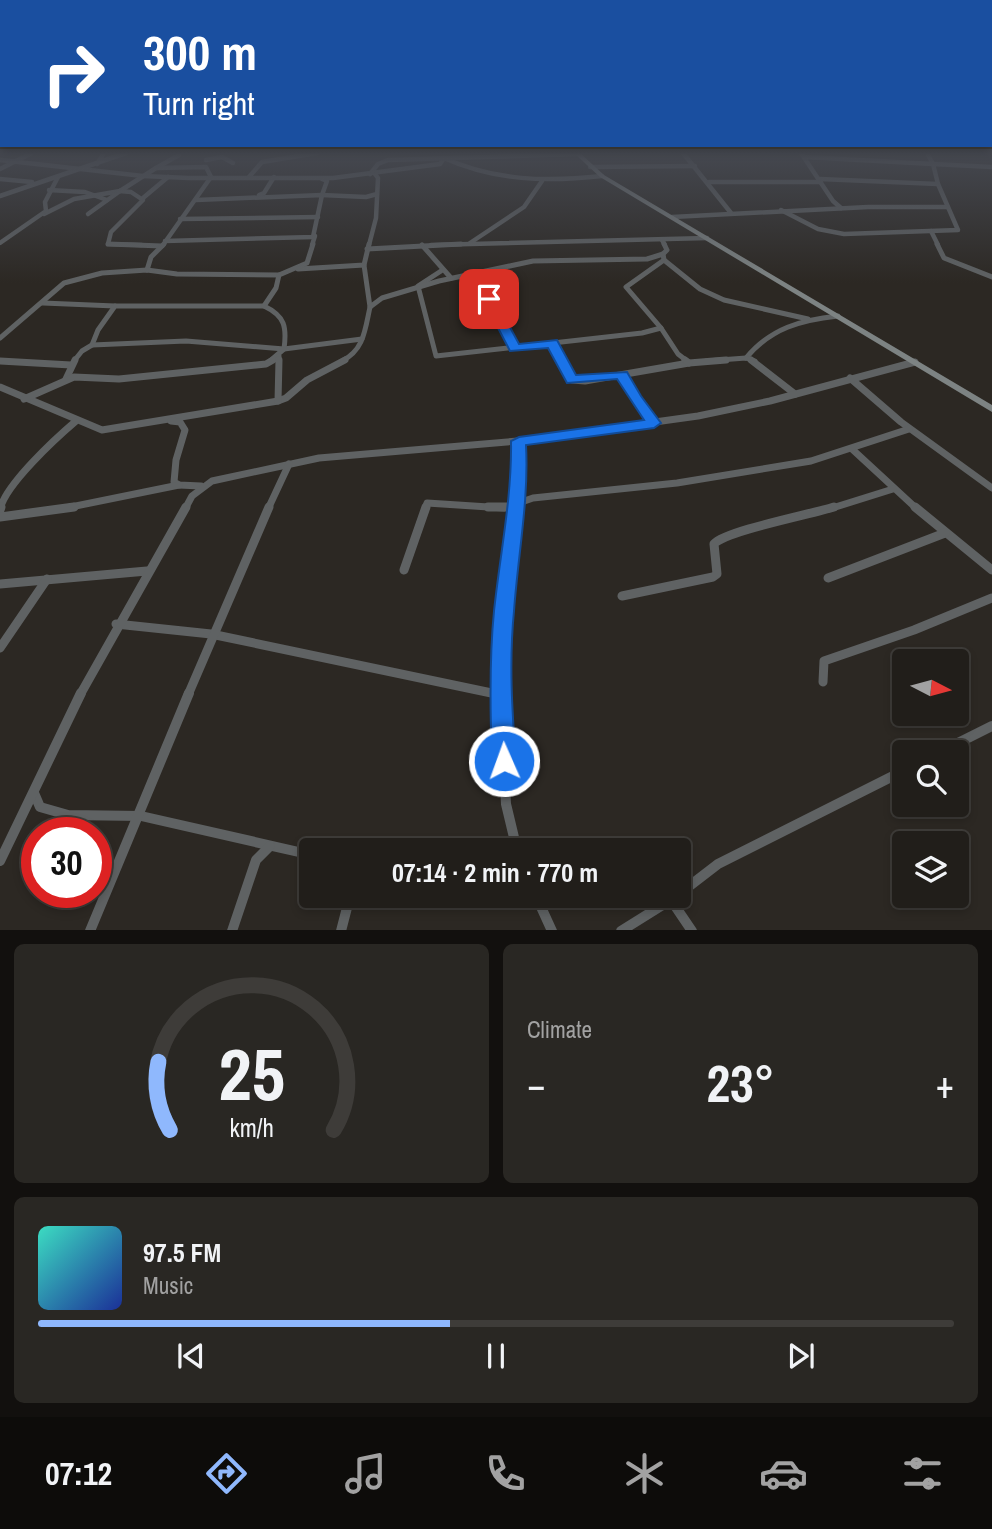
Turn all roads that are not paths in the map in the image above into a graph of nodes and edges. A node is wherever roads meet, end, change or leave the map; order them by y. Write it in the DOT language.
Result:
graph roads {
  1 [pos="47,196"];
  2 [pos="86,196"];
  3 [pos="95,196"];
  4 [pos="114,196"];
  5 [pos="198,196"];
  6 [pos="257,196"];
  7 [pos="322,196"];
  8 [pos="377,196"];
  9 [pos="531,196"];
  10 [pos="637,196"];
  11 [pos="720,196"];
  12 [pos="829,196"];
  13 [pos="944,196"];
  14 [pos="143,198"];
  15 [pos="107,200"];
  16 [pos="196,200"];
  17 [pos="947,207"];
  18 [pos="841,208"];
  19 [pos="781,210"];
  20 [pos="732,213"];
  21 [pos="44,214"];
  22 [pos="88,215"];
  23 [pos="318,217"];
  24 [pos="672,217"];
  25 [pos="180,219"];
  26 [pos="931,231"];
  27 [pos="315,236"];
  28 [pos="707,238"];
  29 [pos="662,240"];
  30 [pos="0,243"];
  31 [pos="163,243"];
  32 [pos="470,243"];
  33 [pos="422,245"];
  34 [pos="367,249"];
  35 [pos="664,257"];
  36 [pos="307,264"];
  37 [pos="364,265"];
  38 [pos="314,268"];
  39 [pos="147,270"];
  40 [pos="292,270"];
  41 [pos="441,271"];
  42 [pos="474,274"];
  43 [pos="279,275"];
  44 [pos="992,277"];
  45 [pos="451,278"];
  46 [pos="418,286"];
  47 [pos="43,303"];
  48 [pos="116,306"];
  49 [pos="264,306"];
  50 [pos="370,307"];
  51 [pos="838,316"];
  52 [pos="808,319"];
  53 [pos="661,328"];
  54 [pos="0,338"];
  55 [pos="362,340"];
  56 [pos="552,343"];
  57 [pos="92,345"];
  58 [pos="514,348"];
  59 [pos="281,352"];
  60 [pos="746,358"];
  61 [pos="0,360"];
  62 [pos="915,362"];
  63 [pos="689,363"];
  64 [pos="71,365"];
  65 [pos="622,375"];
  66 [pos="850,378"];
  67 [pos="66,379"];
  68 [pos="0,387"];
  69 [pos="794,394"];
  70 [pos="24,399"];
  71 [pos="278,401"];
  72 [pos="991,407"];
  73 [pos="167,420"];
  74 [pos="76,421"];
  75 [pos="654,423"];
  76 [pos="909,429"];
  77 [pos="519,441"];
  78 [pos="852,449"];
  79 [pos="289,464"];
  80 [pos="179,485"];
  81 [pos="201,486"];
  82 [pos="992,488"];
  83 [pos="893,489"];
  84 [pos="517,504"];
  85 [pos="0,510"];
  86 [pos="0,517"];
  87 [pos="944,533"];
  88 [pos="404,569"];
  89 [pos="992,570"];
  90 [pos="147,571"];
  91 [pos="828,578"];
  92 [pos="47,579"];
  93 [pos="0,584"];
  94 [pos="622,596"];
  95 [pos="992,598"];
  96 [pos="116,624"];
  97 [pos="211,634"];
  98 [pos="0,648"];
  99 [pos="823,682"];
  100 [pos="500,695"];
  101 [pos="992,726"];
  102 [pos="964,740"];
  103 [pos="892,777"];
  104 [pos="34,793"];
  105 [pos="141,816"];
  106 [pos="514,838"];
  107 [pos="254,842"];
  108 [pos="270,846"];
  109 [pos="299,852"];
  110 [pos="256,860"];
  111 [pos="0,861"];
  112 [pos="691,885"];
  113 [pos="347,908"];
  114 [pos="541,908"];
  115 [pos="658,908"];
  116 [pos="681,908"];
  117 [pos="90,930"];
  118 [pos="232,930"];
  119 [pos="341,930"];
  120 [pos="552,930"];
  121 [pos="621,930"];
  122 [pos="692,930"];
  1 -- 21 [label="street"];
  2 -- 21 [label="street"];
  3 -- 15 [label="street"];
  4 -- 15 [label="street"];
  5 -- 16 [label="street"];
  6 -- 16 [label="street"];
  7 -- 23 [label="street"];
  8 -- 34 [label="street"];
  9 -- 32 [label="street"];
  10 -- 24 [label="main road"];
  11 -- 20 [label="street"];
  12 -- 18 [label="street"];
  13 -- 17 [label="street"];
  14 -- 31 [label="street"];
  15 -- 22 [label="street"];
  16 -- 25 [label="street"];
  17 -- 18 [label="street"];
  17 -- 26 [label="street"];
  18 -- 19 [label="street"];
  19 -- 20 [label="street"];
  19 -- 26 [label="street"];
  20 -- 24 [label="street"];
  21 -- 30 [label="street"];
  23 -- 25 [label="street"];
  23 -- 27 [label="street"];
  24 -- 28 [label="main road"];
  25 -- 31 [label="street"];
  26 -- 44 [label="street"];
  27 -- 31 [label="street"];
  27 -- 36 [label="street"];
  28 -- 29 [label="street"];
  28 -- 51 [label="main road"];
  29 -- 32 [label="street"];
  29 -- 35 [label="street"];
  31 -- 39 [label="street"];
  32 -- 33 [label="street"];
  33 -- 34 [label="street"];
  33 -- 41 [label="street"];
  34 -- 37 [label="street"];
  35 -- 42 [label="street"];
  35 -- 52 [label="street"];
  35 -- 53 [label="street"];
  36 -- 38 [label="street"];
  36 -- 40 [label="street"];
  37 -- 38 [label="street"];
  37 -- 50 [label="street"];
  38 -- 40 [label="street"];
  39 -- 43 [label="street"];
  39 -- 47 [label="street"];
  40 -- 43 [label="street"];
  41 -- 45 [label="street"];
  41 -- 46 [label="street"];
  42 -- 45 [label="street"];
  42 -- 58 [label="street"];
  43 -- 49 [label="street"];
  45 -- 46 [label="street"];
  46 -- 50 [label="street"];
  46 -- 58 [label="street"];
  47 -- 48 [label="street"];
  47 -- 54 [label="street"];
  48 -- 49 [label="street"];
  48 -- 57 [label="street"];
  49 -- 59 [label="street"];
  50 -- 55 [label="street"];
  51 -- 52 [label="street"];
  51 -- 62 [label="main road"];
  52 -- 60 [label="street"];
  53 -- 56 [label="street"];
  53 -- 63 [label="street"];
  55 -- 59 [label="street"];
  55 -- 71 [label="street"];
  56 -- 58 [label="street"];
  56 -- 65 [label="street"];
  57 -- 59 [label="street"];
  57 -- 64 [label="street"];
  59 -- 67 [label="street"];
  59 -- 71 [label="street"];
  60 -- 63 [label="street"];
  60 -- 69 [label="street"];
  61 -- 64 [label="street"];
  62 -- 66 [label="street"];
  62 -- 72 [label="main road"];
  63 -- 65 [label="street"];
  64 -- 67 [label="street"];
  65 -- 75 [label="street"];
  66 -- 69 [label="street"];
  66 -- 76 [label="street"];
  67 -- 70 [label="street"];
  68 -- 70 [label="street"];
  69 -- 75 [label="street"];
  70 -- 74 [label="street"];
  71 -- 73 [label="street"];
  73 -- 74 [label="street"];
  73 -- 80 [label="street"];
  74 -- 85 [label="street"];
  75 -- 77 [label="street"];
  76 -- 78 [label="street"];
  76 -- 82 [label="street"];
  77 -- 79 [label="street"];
  77 -- 84 [label="street"];
  78 -- 83 [label="street"];
  78 -- 84 [label="street"];
  79 -- 81 [label="street"];
  79 -- 97 [label="street"];
  80 -- 81 [label="street"];
  80 -- 86 [label="street"];
  81 -- 90 [label="street"];
  83 -- 87 [label="street"];
  83 -- 94 [label="street"];
  84 -- 88 [label="street"];
  84 -- 100 [label="street"];
  87 -- 89 [label="street"];
  87 -- 91 [label="street"];
  90 -- 92 [label="street"];
  90 -- 96 [label="street"];
  92 -- 93 [label="street"];
  92 -- 98 [label="street"];
  95 -- 99 [label="street"];
  96 -- 97 [label="street"];
  96 -- 104 [label="street"];
  97 -- 100 [label="street"];
  97 -- 105 [label="street"];
  100 -- 106 [label="street"];
  101 -- 102 [label="street"];
  103 -- 112 [label="street"];
  104 -- 105 [label="street"];
  104 -- 111 [label="street"];
  105 -- 107 [label="street"];
  105 -- 117 [label="street"];
  107 -- 108 [label="street"];
  107 -- 110 [label="street"];
  108 -- 109 [label="street"];
  108 -- 110 [label="street"];
  110 -- 118 [label="street"];
  113 -- 119 [label="street"];
  114 -- 120 [label="street"];
  115 -- 121 [label="street"];
  116 -- 122 [label="street"];
}
